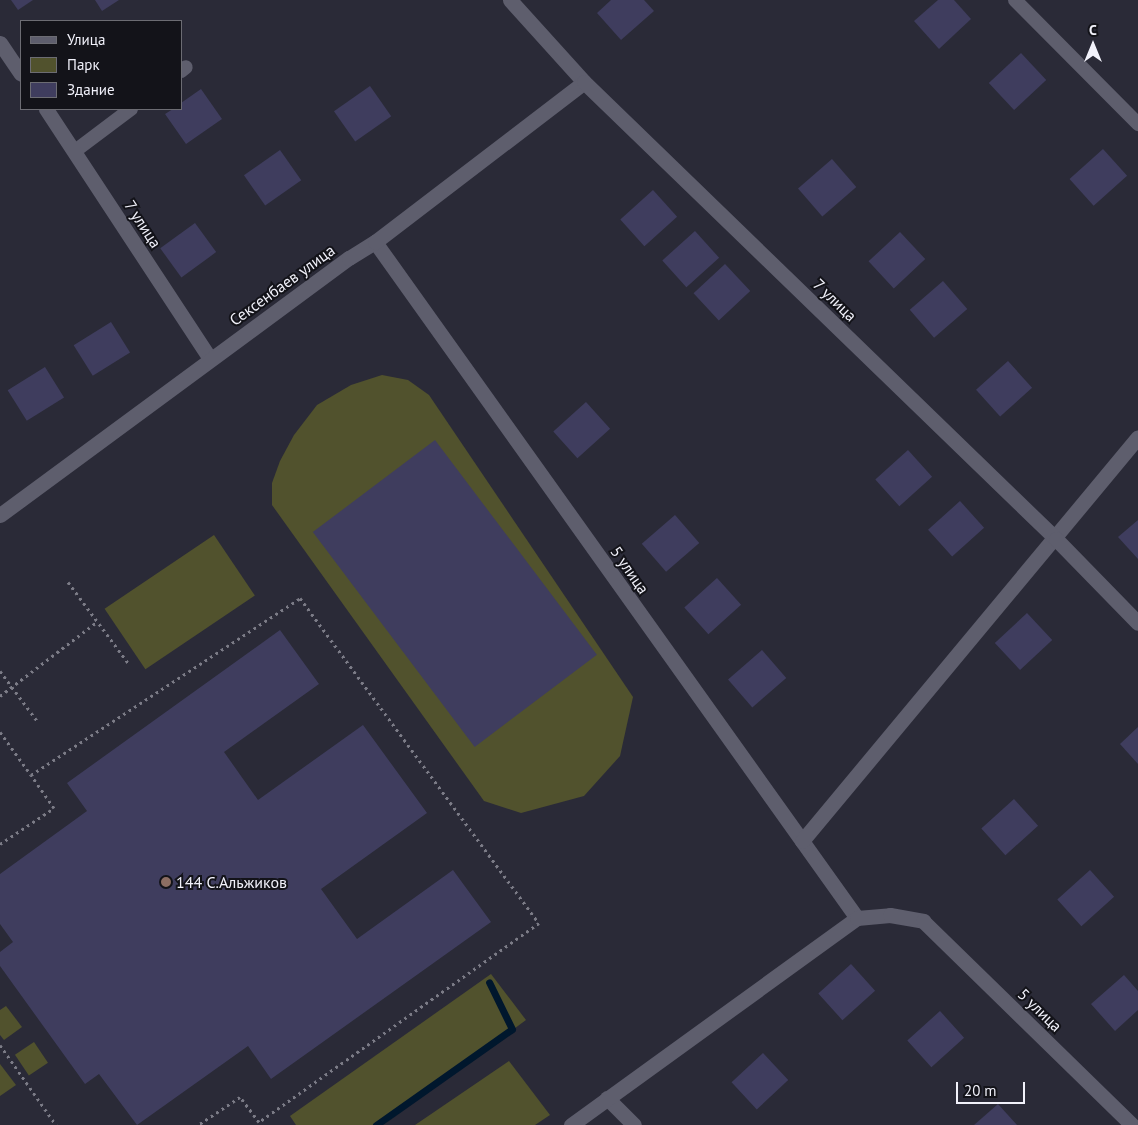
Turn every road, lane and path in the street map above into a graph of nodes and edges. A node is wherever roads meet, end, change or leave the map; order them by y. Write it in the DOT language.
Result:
graph roads {
  1 [pos="510,0"];
  2 [pos="1015,0"];
  3 [pos="0,43"];
  4 [pos="20,73"];
  5 [pos="584,82"];
  6 [pos="47,110"];
  7 [pos="129,110"];
  8 [pos="1138,124"];
  9 [pos="75,151"];
  10 [pos="375,242"];
  11 [pos="210,359"];
  12 [pos="1138,438"];
  13 [pos="0,515"];
  14 [pos="1056,539"];
  15 [pos="68,582"];
  16 [pos="98,621"];
  17 [pos="1138,623"];
  18 [pos="129,664"];
  19 [pos="0,671"];
  20 [pos="11,688"];
  21 [pos="0,696"];
  22 [pos="38,722"];
  23 [pos="0,732"];
  24 [pos="31,775"];
  25 [pos="802,841"];
  26 [pos="0,844"];
  27 [pos="857,918"];
  28 [pos="0,1045"];
  29 [pos="607,1098"];
  30 [pos="56,1125"];
  31 [pos="198,1125"];
  32 [pos="571,1125"];
  33 [pos="634,1125"];
  34 [pos="1132,1125"];
  1 -- 5 [label="street, 7 улица"];
  2 -- 8 [label="lane"];
  3 -- 4 [label="street"];
  5 -- 10 [label="street, Сексенбаев улица"];
  5 -- 14 [label="street, 7 улица"];
  6 -- 9 [label="street, 7 улица"];
  7 -- 9 [label="lane"];
  9 -- 11 [label="street, 7 улица"];
  10 -- 11 [label="street, Сексенбаев улица"];
  10 -- 25 [label="street, 5 улица"];
  11 -- 13 [label="street, Сексенбаев улица"];
  12 -- 14 [label="street"];
  14 -- 17 [label="street, 7 улица"];
  14 -- 25 [label="street"];
  15 -- 16 [label="path"];
  16 -- 18 [label="path"];
  16 -- 20 [label="path"];
  19 -- 20 [label="path"];
  20 -- 21 [label="path"];
  20 -- 22 [label="path"];
  23 -- 24 [label="path"];
  24 -- 26 [label="path"];
  24 -- 31 [label="path"];
  25 -- 27 [label="street, 5 улица"];
  27 -- 29 [label="street"];
  27 -- 34 [label="street, 5 улица"];
  28 -- 30 [label="path"];
  29 -- 32 [label="street"];
  29 -- 33 [label="street"];
}
